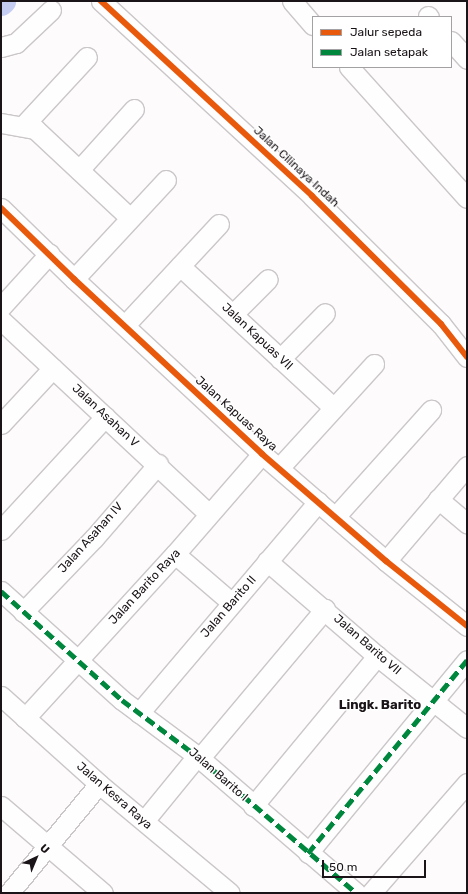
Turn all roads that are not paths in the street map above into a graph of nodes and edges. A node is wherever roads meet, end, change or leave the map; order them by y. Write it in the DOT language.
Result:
graph roads {
  1 [pos="101,1"];
  2 [pos="292,1"];
  3 [pos="51,10"];
  4 [pos="312,24"];
  5 [pos="452,42"];
  6 [pos="1,47"];
  7 [pos="87,57"];
  8 [pos="467,59"];
  9 [pos="350,68"];
  10 [pos="134,110"];
  11 [pos="1,122"];
  12 [pos="23,126"];
  13 [pos="79,170"];
  14 [pos="166,180"];
  15 [pos="467,198"];
  16 [pos="1,208"];
  17 [pos="130,218"];
  18 [pos="219,224"];
  19 [pos="49,254"];
  20 [pos="180,266"];
  21 [pos="74,279"];
  22 [pos="268,279"];
  23 [pos="1,307"];
  24 [pos="325,313"];
  25 [pos="233,314"];
  26 [pos="1,320"];
  27 [pos="125,326"];
  28 [pos="467,357"];
  29 [pos="280,359"];
  30 [pos="374,364"];
  31 [pos="53,368"];
  32 [pos="334,408"];
  33 [pos="431,410"];
  34 [pos="106,416"];
  35 [pos="1,424"];
  36 [pos="262,454"];
  37 [pos="158,464"];
  38 [pos="467,466"];
  39 [pos="279,468"];
  40 [pos="438,499"];
  41 [pos="318,502"];
  42 [pos="209,514"];
  43 [pos="335,517"];
  44 [pos="467,523"];
  45 [pos="1,530"];
  46 [pos="175,554"];
  47 [pos="267,561"];
  48 [pos="386,561"];
  49 [pos="1,591"];
  50 [pos="232,603"];
  51 [pos="324,609"];
  52 [pos="24,612"];
  53 [pos="467,626"];
  54 [pos="377,656"];
  55 [pos="77,660"];
  56 [pos="467,660"];
  57 [pos="1,696"];
  58 [pos="432,700"];
  59 [pos="139,713"];
  60 [pos="25,718"];
  61 [pos="467,728"];
  62 [pos="198,757"];
  63 [pos="467,783"];
  64 [pos="99,784"];
  65 [pos="1,806"];
  66 [pos="253,806"];
  67 [pos="144,821"];
  68 [pos="49,846"];
  69 [pos="308,853"];
  70 [pos="8,893"];
  71 [pos="103,893"];
  72 [pos="230,893"];
  73 [pos="356,893"];
  74 [pos="371,893"];
  1 -- 28 [label="street, Jalan Cilinaya Indah"];
  2 -- 4 [label="street"];
  3 -- 6 [label="street"];
  5 -- 8 [label="street"];
  7 -- 12 [label="street"];
  9 -- 15 [label="street"];
  10 -- 13 [label="street"];
  11 -- 12 [label="street"];
  12 -- 13 [label="street"];
  13 -- 17 [label="street"];
  14 -- 17 [label="street"];
  16 -- 19 [label="street, Jalan Kapuas Raya"];
  17 -- 21 [label="street"];
  18 -- 20 [label="street"];
  19 -- 21 [label="street, Jalan Kapuas Raya"];
  19 -- 23 [label="street"];
  20 -- 25 [label="street, Jalan Kapuas VII"];
  20 -- 27 [label="street"];
  21 -- 27 [label="street, Jalan Kapuas Raya"];
  22 -- 25 [label="street"];
  24 -- 29 [label="street"];
  25 -- 29 [label="street, Jalan Kapuas VII"];
  26 -- 31 [label="street, Jalan Asahan V"];
  27 -- 36 [label="street, Jalan Kapuas Raya"];
  29 -- 32 [label="street, Jalan Kapuas VII"];
  30 -- 32 [label="street"];
  31 -- 34 [label="street, Jalan Asahan V"];
  31 -- 35 [label="street"];
  32 -- 39 [label="street"];
  33 -- 43 [label="street"];
  34 -- 37 [label="street, Jalan Asahan V"];
  34 -- 45 [label="street"];
  36 -- 39 [label="street, Jalan Kapuas Raya"];
  36 -- 42 [label="street, Jalan Barito Raya"];
  37 -- 42 [label="street, Jalan Asahan V"];
  37 -- 52 [label="street, Jalan Asahan IV"];
  38 -- 40 [label="street"];
  39 -- 41 [label="street, Jalan Kapuas Raya"];
  40 -- 44 [label="street"];
  40 -- 48 [label="street"];
  41 -- 43 [label="street, Jalan Kapuas Raya"];
  41 -- 47 [label="street, Jalan Barito II"];
  42 -- 46 [label="street, Jalan Barito Raya"];
  43 -- 48 [label="street, Jalan Kapuas Raya"];
  46 -- 50 [label="street"];
  46 -- 55 [label="street, Jalan Barito Raya"];
  47 -- 50 [label="street, Jalan Barito II"];
  47 -- 51 [label="street, Jalan Barito VII"];
  48 -- 53 [label="street, Jalan Kapuas Raya"];
  49 -- 52 [label="street, Jalan Barito I"];
  50 -- 59 [label="street, Jalan Barito II"];
  51 -- 54 [label="street, Jalan Barito VII"];
  51 -- 62 [label="street"];
  52 -- 55 [label="street, Jalan Barito I"];
  54 -- 58 [label="street, Jalan Barito VII"];
  54 -- 66 [label="street"];
  55 -- 59 [label="street, Jalan Barito I"];
  55 -- 60 [label="street, Jalan Barito Raya"];
  56 -- 58 [label="street"];
  57 -- 60 [label="street, Jalan Kesra Raya"];
  58 -- 61 [label="street, Jalan Barito VII"];
  58 -- 69 [label="street"];
  59 -- 62 [label="street, Jalan Barito I"];
  60 -- 64 [label="street, Jalan Kesra Raya"];
  62 -- 66 [label="street, Jalan Barito I"];
  62 -- 67 [label="street"];
  63 -- 74 [label="street"];
  64 -- 67 [label="street, Jalan Kesra Raya"];
  64 -- 68 [label="street"];
  65 -- 68 [label="street"];
  66 -- 69 [label="street, Jalan Barito I"];
  67 -- 72 [label="street, Jalan Kesra Raya"];
  68 -- 70 [label="street"];
  68 -- 71 [label="street"];
  69 -- 73 [label="street, Jalan Barito I"];
}
